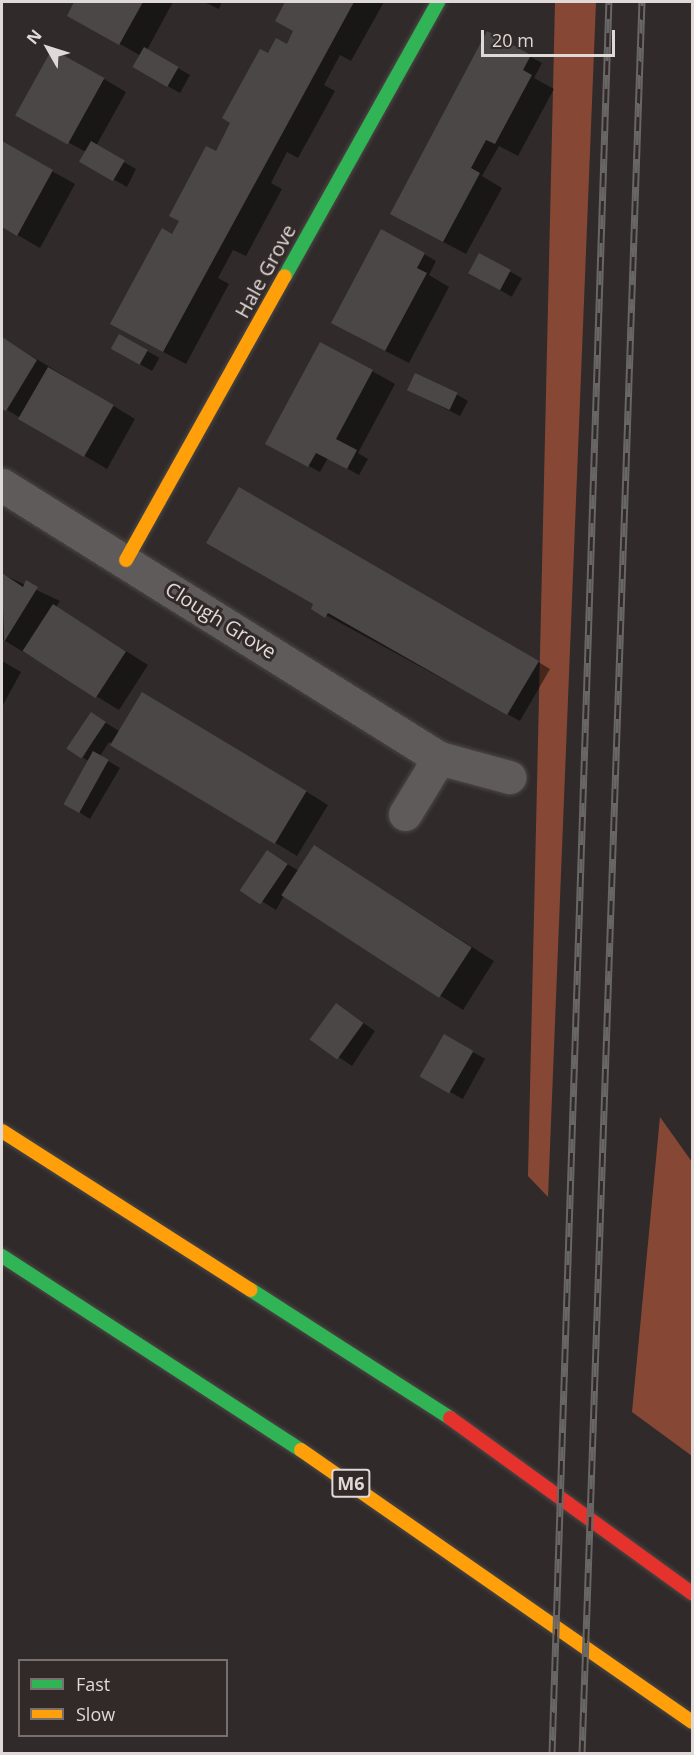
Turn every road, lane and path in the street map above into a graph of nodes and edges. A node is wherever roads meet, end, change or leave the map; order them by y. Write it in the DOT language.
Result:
graph roads {
  1 [pos="438,2"];
  2 [pos="2,485"];
  3 [pos="126,560"];
  4 [pos="439,758"];
  5 [pos="509,777"];
  6 [pos="405,814"];
  7 [pos="2,1131"];
  8 [pos="2,1256"];
  9 [pos="693,1593"];
  10 [pos="693,1722"];
  1 -- 3 [label="main road, Hale Grove"];
  2 -- 3 [label="street, Clough Grove"];
  3 -- 4 [label="street, Clough Grove"];
  4 -- 5 [label="street, Clough Grove"];
  4 -- 6 [label="street"];
  7 -- 9 [label="main road"];
  8 -- 10 [label="main road, M6"];
}
